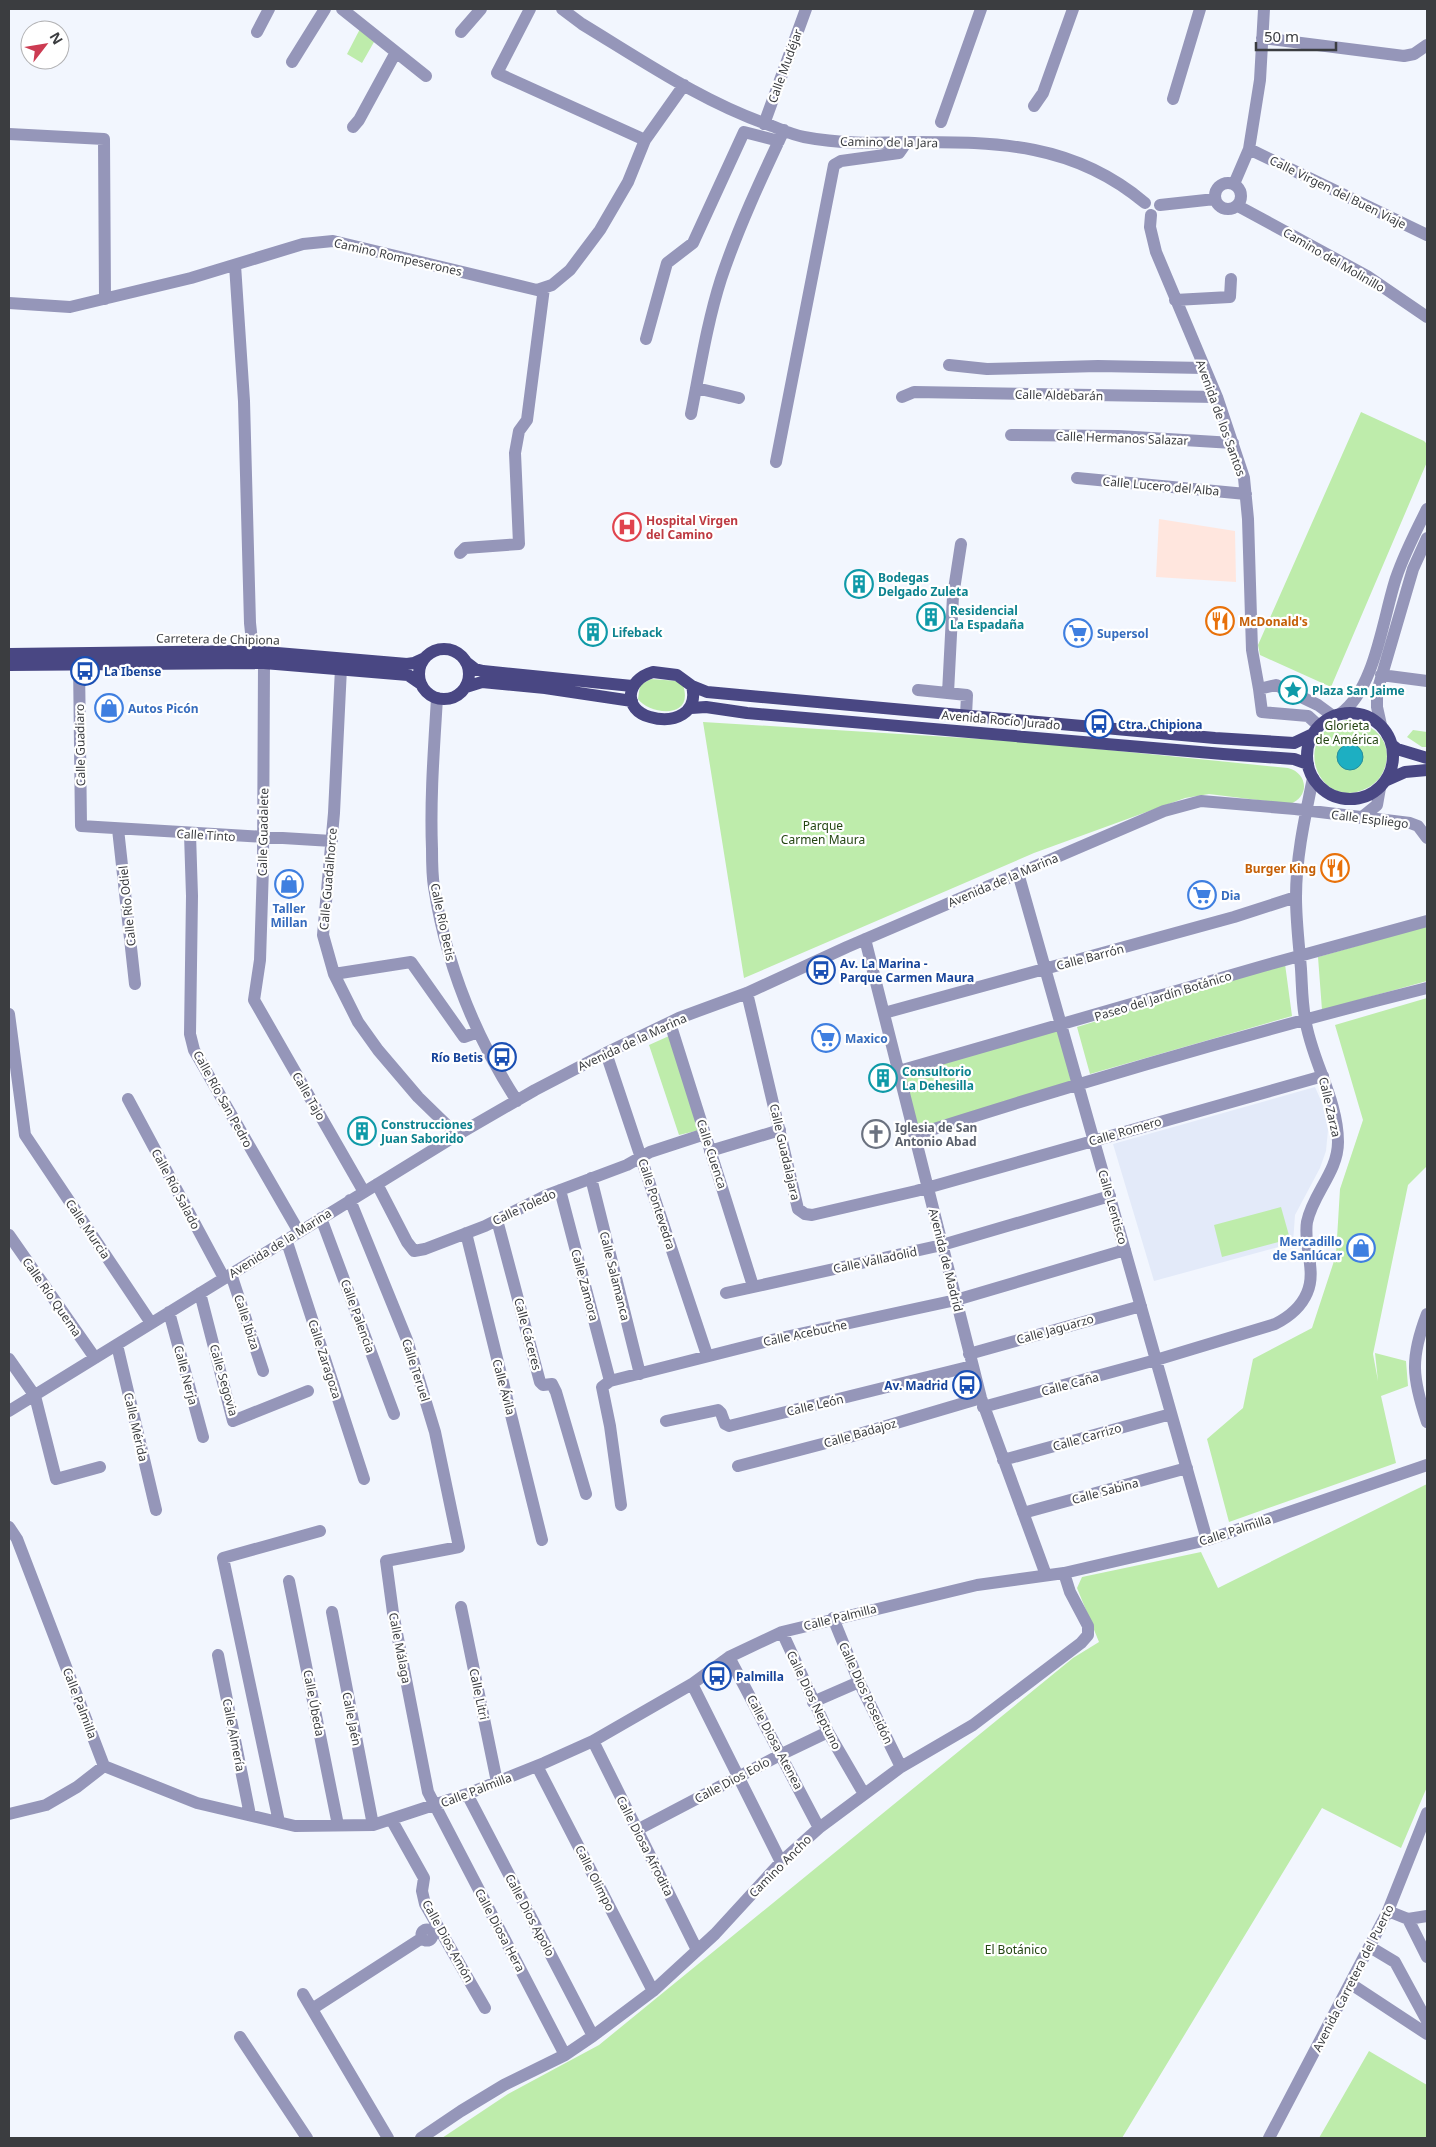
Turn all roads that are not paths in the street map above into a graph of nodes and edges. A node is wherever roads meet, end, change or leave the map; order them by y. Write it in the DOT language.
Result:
graph roads {
  1 [pos="269,9"];
  2 [pos="325,9"];
  3 [pos="342,9"];
  4 [pos="481,9"];
  5 [pos="530,9"];
  6 [pos="562,9"];
  7 [pos="806,9"];
  8 [pos="981,9"];
  9 [pos="1073,9"];
  10 [pos="1200,9"];
  11 [pos="1264,9"];
  12 [pos="257,32"];
  13 [pos="461,32"];
  14 [pos="1262,38"];
  15 [pos="1427,45"];
  16 [pos="396,52"];
  17 [pos="292,62"];
  18 [pos="426,76"];
  19 [pos="684,85"];
  20 [pos="1173,99"];
  21 [pos="1034,106"];
  22 [pos="941,122"];
  23 [pos="764,124"];
  24 [pos="353,127"];
  25 [pos="9,134"];
  26 [pos="781,136"];
  27 [pos="644,140"];
  28 [pos="906,142"];
  29 [pos="1249,149"];
  30 [pos="1234,184"];
  31 [pos="1215,199"];
  32 [pos="1145,203"];
  33 [pos="1160,206"];
  34 [pos="1238,206"];
  35 [pos="1151,215"];
  36 [pos="1427,235"];
  37 [pos="235,264"];
  38 [pos="1231,279"];
  39 [pos="544,288"];
  40 [pos="105,299"];
  41 [pos="1175,300"];
  42 [pos="9,303"];
  43 [pos="1427,317"];
  44 [pos="646,338"];
  45 [pos="949,365"];
  46 [pos="1204,368"];
  47 [pos="696,388"];
  48 [pos="902,397"];
  49 [pos="1217,397"];
  50 [pos="739,398"];
  51 [pos="691,414"];
  52 [pos="1011,435"];
  53 [pos="1233,443"];
  54 [pos="776,462"];
  55 [pos="1077,478"];
  56 [pos="1246,494"];
  57 [pos="1427,508"];
  58 [pos="1427,538"];
  59 [pos="961,544"];
  60 [pos="460,553"];
  61 [pos="253,651"];
  62 [pos="9,654"];
  63 [pos="425,658"];
  64 [pos="466,662"];
  65 [pos="79,663"];
  66 [pos="264,663"];
  67 [pos="9,665"];
  68 [pos="341,668"];
  69 [pos="1381,676"];
  70 [pos="1427,681"];
  71 [pos="421,684"];
  72 [pos="632,686"];
  73 [pos="692,686"];
  74 [pos="466,687"];
  75 [pos="1259,689"];
  76 [pos="918,690"];
  77 [pos="948,693"];
  78 [pos="437,698"];
  79 [pos="1303,698"];
  80 [pos="632,701"];
  81 [pos="691,708"];
  82 [pos="966,715"];
  83 [pos="1296,715"];
  84 [pos="1337,715"];
  85 [pos="1381,725"];
  86 [pos="1316,730"];
  87 [pos="1392,745"];
  88 [pos="1427,758"];
  89 [pos="1308,764"];
  90 [pos="1427,770"];
  91 [pos="1313,778"];
  92 [pos="1384,784"];
  93 [pos="1310,794"];
  94 [pos="1377,805"];
  95 [pos="1306,811"];
  96 [pos="1323,813"];
  97 [pos="1361,818"];
  98 [pos="1391,821"];
  99 [pos="81,826"];
  100 [pos="118,829"];
  101 [pos="190,834"];
  102 [pos="264,838"];
  103 [pos="1427,838"];
  104 [pos="332,841"];
  105 [pos="1018,873"];
  106 [pos="1296,897"];
  107 [pos="1427,922"];
  108 [pos="865,939"];
  109 [pos="1300,957"];
  110 [pos="1045,969"];
  111 [pos="334,974"];
  112 [pos="135,984"];
  113 [pos="1427,988"];
  114 [pos="747,992"];
  115 [pos="254,1000"];
  116 [pos="9,1014"];
  117 [pos="884,1014"];
  118 [pos="1305,1019"];
  119 [pos="670,1023"];
  120 [pos="1061,1026"];
  121 [pos="478,1032"];
  122 [pos="606,1053"];
  123 [pos="899,1071"];
  124 [pos="1323,1076"];
  125 [pos="1078,1084"];
  126 [pos="128,1099"];
  127 [pos="517,1101"];
  128 [pos="780,1130"];
  129 [pos="705,1134"];
  130 [pos="457,1135"];
  131 [pos="916,1135"];
  132 [pos="1094,1140"];
  133 [pos="710,1151"];
  134 [pos="641,1157"];
  135 [pos="591,1178"];
  136 [pos="377,1184"];
  137 [pos="928,1188"];
  138 [pos="560,1190"];
  139 [pos="364,1192"];
  140 [pos="1110,1196"];
  141 [pos="350,1200"];
  142 [pos="322,1218"];
  143 [pos="497,1220"];
  144 [pos="299,1232"];
  145 [pos="466,1233"];
  146 [pos="9,1235"];
  147 [pos="286,1239"];
  148 [pos="942,1245"];
  149 [pos="1125,1250"];
  150 [pos="227,1276"];
  151 [pos="753,1286"];
  152 [pos="200,1293"];
  153 [pos="726,1293"];
  154 [pos="956,1300"];
  155 [pos="1141,1306"];
  156 [pos="169,1312"];
  157 [pos="1427,1314"];
  158 [pos="152,1323"];
  159 [pos="117,1345"];
  160 [pos="707,1355"];
  161 [pos="95,1358"];
  162 [pos="9,1359"];
  163 [pos="971,1360"];
  164 [pos="1156,1360"];
  165 [pos="264,1371"];
  166 [pos="640,1374"];
  167 [pos="610,1381"];
  168 [pos="308,1390"];
  169 [pos="34,1396"];
  170 [pos="982,1403"];
  171 [pos="9,1410"];
  172 [pos="394,1414"];
  173 [pos="1171,1414"];
  174 [pos="666,1421"];
  175 [pos="1427,1422"];
  176 [pos="203,1437"];
  177 [pos="1003,1460"];
  178 [pos="1427,1465"];
  179 [pos="738,1466"];
  180 [pos="100,1467"];
  181 [pos="1187,1468"];
  182 [pos="364,1479"];
  183 [pos="586,1494"];
  184 [pos="621,1504"];
  185 [pos="156,1510"];
  186 [pos="1022,1513"];
  187 [pos="9,1527"];
  188 [pos="320,1531"];
  189 [pos="542,1540"];
  190 [pos="1207,1540"];
  191 [pos="459,1548"];
  192 [pos="1064,1573"];
  193 [pos="1046,1575"];
  194 [pos="289,1581"];
  195 [pos="461,1607"];
  196 [pos="332,1612"];
  197 [pos="833,1618"];
  198 [pos="782,1632"];
  199 [pos="218,1655"];
  200 [pos="729,1657"];
  201 [pos="859,1682"];
  202 [pos="692,1684"];
  203 [pos="813,1702"];
  204 [pos="828,1732"];
  205 [pos="593,1741"];
  206 [pos="782,1754"];
  207 [pos="104,1766"];
  208 [pos="537,1766"];
  209 [pos="901,1767"];
  210 [pos="738,1777"];
  211 [pos="497,1782"];
  212 [pos="467,1794"];
  213 [pos="864,1794"];
  214 [pos="435,1806"];
  215 [pos="1427,1813"];
  216 [pos="9,1814"];
  217 [pos="250,1815"];
  218 [pos="391,1819"];
  219 [pos="279,1822"];
  220 [pos="338,1825"];
  221 [pos="373,1825"];
  222 [pos="819,1828"];
  223 [pos="637,1830"];
  224 [pos="781,1862"];
  225 [pos="1388,1911"];
  226 [pos="1427,1916"];
  227 [pos="1408,1919"];
  228 [pos="430,1932"];
  229 [pos="1370,1947"];
  230 [pos="697,1950"];
  231 [pos="1427,1957"];
  232 [pos="1351,1984"];
  233 [pos="653,1990"];
  234 [pos="303,1994"];
  235 [pos="485,2008"];
  236 [pos="312,2009"];
  237 [pos="1427,2029"];
  238 [pos="593,2036"];
  239 [pos="240,2037"];
  240 [pos="565,2055"];
  241 [pos="307,2138"];
  242 [pos="388,2138"];
  243 [pos="421,2138"];
  244 [pos="1269,2138"];
  1 -- 12 [label="street"];
  2 -- 17 [label="street"];
  3 -- 16 [label="street"];
  4 -- 13 [label="street"];
  5 -- 27 [label="street"];
  6 -- 19 [label="street, Camino de la Jara"];
  7 -- 23 [label="street, Calle Mudéjar"];
  8 -- 22 [label="street"];
  9 -- 21 [label="street"];
  10 -- 20 [label="street"];
  11 -- 14 [label="street"];
  14 -- 15 [label="street"];
  14 -- 29 [label="street"];
  16 -- 18 [label="street"];
  16 -- 24 [label="street"];
  19 -- 23 [label="street, Camino de la Jara"];
  19 -- 27 [label="street"];
  23 -- 26 [label="street, Camino de la Jara"];
  25 -- 40 [label="street"];
  26 -- 28 [label="street, Camino de la Jara"];
  26 -- 44 [label="street"];
  26 -- 47 [label="street"];
  27 -- 39 [label="street"];
  28 -- 32 [label="street, Camino de la Jara"];
  28 -- 54 [label="street"];
  29 -- 30 [label="street"];
  29 -- 36 [label="street, Calle Virgen del Buen Viaje"];
  30 -- 31 [label="street"];
  30 -- 34 [label="street"];
  31 -- 33 [label="street"];
  31 -- 34 [label="street"];
  32 -- 33 [label="street"];
  32 -- 35 [label="street"];
  33 -- 35 [label="street"];
  34 -- 43 [label="street, Camino del Molinillo"];
  35 -- 41 [label="street, Avenida de los Santos"];
  37 -- 39 [label="street, Camino Rompeserones"];
  37 -- 40 [label="street, Camino Rompeserones"];
  37 -- 61 [label="street"];
  38 -- 41 [label="street"];
  39 -- 60 [label="street"];
  40 -- 42 [label="street, Camino Rompeserones"];
  41 -- 46 [label="street, Avenida de los Santos"];
  45 -- 46 [label="street"];
  46 -- 49 [label="street, Avenida de los Santos"];
  47 -- 50 [label="street"];
  47 -- 51 [label="street"];
  48 -- 49 [label="street, Calle Aldebarán"];
  49 -- 53 [label="street, Avenida de los Santos"];
  52 -- 53 [label="street, Calle Hermanos Salazar"];
  53 -- 56 [label="street, Avenida de los Santos"];
  55 -- 56 [label="street, Calle Lucero del Alba"];
  56 -- 75 [label="street, Avenida de los Santos"];
  57 -- 84 [label="street"];
  58 -- 69 [label="street"];
  59 -- 77 [label="street"];
  61 -- 62 [label="main road, Carretera de Chipiona"];
  61 -- 63 [label="main road, Carretera de Chipiona"];
  63 -- 64 [label="main road"];
  63 -- 71 [label="main road"];
  64 -- 72 [label="main road"];
  64 -- 74 [label="main road"];
  65 -- 66 [label="main road, Carretera de Chipiona"];
  65 -- 67 [label="main road, Carretera de Chipiona"];
  65 -- 99 [label="street, Calle Guadiaro"];
  66 -- 68 [label="main road, Carretera de Chipiona"];
  66 -- 102 [label="street, Calle Guadalete"];
  68 -- 71 [label="main road, Carretera de Chipiona"];
  68 -- 104 [label="street, Calle Guadalhorce"];
  69 -- 70 [label="street"];
  69 -- 85 [label="street"];
  71 -- 78 [label="main road"];
  72 -- 73 [label="main road"];
  72 -- 80 [label="main road"];
  73 -- 81 [label="main road"];
  73 -- 82 [label="main road, Avenida Rocío Jurado"];
  74 -- 78 [label="main road"];
  74 -- 80 [label="main road"];
  75 -- 79 [label="street"];
  75 -- 83 [label="street"];
  76 -- 77 [label="street, Avenida Rocío Jurado"];
  77 -- 82 [label="street, Avenida Rocío Jurado"];
  78 -- 121 [label="street, Calle Río Betis"];
  79 -- 83 [label="street"];
  79 -- 84 [label="street"];
  80 -- 81 [label="main road"];
  81 -- 89 [label="main road, Avenida Rocío Jurado"];
  82 -- 86 [label="main road, Avenida Rocío Jurado"];
  83 -- 86 [label="street"];
  84 -- 85 [label="main road"];
  84 -- 86 [label="main road"];
  85 -- 87 [label="main road"];
  86 -- 89 [label="main road"];
  87 -- 88 [label="main road"];
  87 -- 92 [label="main road"];
  89 -- 91 [label="main road"];
  90 -- 92 [label="main road"];
  91 -- 92 [label="main road"];
  91 -- 93 [label="street, Calle Zarza"];
  92 -- 94 [label="street"];
  93 -- 95 [label="street, Calle Zarza"];
  93 -- 96 [label="street"];
  94 -- 97 [label="street"];
  94 -- 98 [label="street"];
  95 -- 96 [label="street, Calle Espliego"];
  95 -- 105 [label="street, Avenida de la Marina"];
  95 -- 106 [label="street, Calle Zarza"];
  96 -- 97 [label="street, Calle Espliego"];
  97 -- 98 [label="street, Calle Espliego"];
  98 -- 103 [label="street, Calle Espliego"];
  99 -- 100 [label="street, Calle Tinto"];
  100 -- 101 [label="street, Calle Tinto"];
  100 -- 112 [label="street, Calle Río Odiel"];
  101 -- 102 [label="street, Calle Tinto"];
  101 -- 144 [label="street, Calle Río San Pedro"];
  102 -- 104 [label="street, Calle Tinto"];
  102 -- 115 [label="street, Calle Guadalete"];
  104 -- 111 [label="street, Calle Guadalhorce"];
  105 -- 108 [label="street, Avenida de la Marina"];
  105 -- 110 [label="street, Calle Lentisco"];
  106 -- 109 [label="street, Calle Zarza"];
  106 -- 110 [label="street, Calle Barrón"];
  107 -- 109 [label="street, Paseo del Jardín Botánico"];
  108 -- 114 [label="street, Avenida de la Marina"];
  108 -- 117 [label="street, Avenida de Madrid"];
  109 -- 118 [label="street, Calle Zarza"];
  109 -- 120 [label="street, Paseo del Jardín Botánico"];
  110 -- 117 [label="street, Calle Barrón"];
  110 -- 120 [label="street, Calle Lentisco"];
  111 -- 121 [label="street"];
  111 -- 130 [label="street, Calle Guadalhorce"];
  113 -- 118 [label="street"];
  114 -- 119 [label="street, Avenida de la Marina"];
  114 -- 128 [label="street, Calle Guadalajara"];
  115 -- 139 [label="street, Calle Tajo"];
  116 -- 158 [label="street, Calle Murcia"];
  117 -- 123 [label="street, Avenida de Madrid"];
  118 -- 124 [label="street, Calle Zarza"];
  118 -- 125 [label="street"];
  119 -- 122 [label="street, Avenida de la Marina"];
  119 -- 129 [label="street, Calle Cuenca"];
  120 -- 123 [label="street, Paseo del Jardín Botánico"];
  120 -- 125 [label="street, Calle Lentisco"];
  121 -- 127 [label="street, Calle Río Betis"];
  122 -- 127 [label="street, Avenida de la Marina"];
  122 -- 134 [label="street, Calle Pontevedra"];
  123 -- 131 [label="street, Avenida de Madrid"];
  124 -- 132 [label="street, Calle Romero"];
  124 -- 164 [label="street, Calle Zarza"];
  125 -- 131 [label="street"];
  125 -- 132 [label="street, Calle Lentisco"];
  126 -- 150 [label="street, Calle Río Salado"];
  127 -- 130 [label="street, Avenida de la Marina"];
  128 -- 133 [label="street"];
  128 -- 137 [label="street, Calle Guadalajara"];
  129 -- 133 [label="street, Calle Cuenca"];
  129 -- 134 [label="street, Calle Toledo"];
  130 -- 136 [label="street, Avenida de la Marina"];
  131 -- 137 [label="street, Avenida de Madrid"];
  132 -- 137 [label="street, Calle Romero"];
  132 -- 140 [label="street, Calle Lentisco"];
  133 -- 151 [label="street, Calle Cuenca"];
  134 -- 135 [label="street, Calle Toledo"];
  134 -- 160 [label="street, Calle Pontevedra"];
  135 -- 138 [label="street, Calle Toledo"];
  135 -- 166 [label="street, Calle Salamanca"];
  136 -- 139 [label="street, Avenida de la Marina"];
  136 -- 145 [label="street, Calle Toledo"];
  137 -- 148 [label="street, Avenida de Madrid"];
  138 -- 143 [label="street, Calle Toledo"];
  138 -- 167 [label="street, Calle Zamora"];
  139 -- 141 [label="street, Avenida de la Marina"];
  140 -- 148 [label="street, Calle Valladolid"];
  140 -- 149 [label="street, Calle Lentisco"];
  141 -- 142 [label="street, Avenida de la Marina"];
  141 -- 191 [label="street, Calle Teruel"];
  142 -- 144 [label="street, Avenida de la Marina"];
  142 -- 172 [label="street, Calle Palencia"];
  143 -- 145 [label="street, Calle Toledo"];
  143 -- 183 [label="street, Calle Cáceres"];
  144 -- 147 [label="street, Avenida de la Marina"];
  145 -- 189 [label="street, Calle Ávila"];
  146 -- 161 [label="street, Calle Río Quema"];
  147 -- 150 [label="street, Avenida de la Marina"];
  147 -- 182 [label="street, Calle Zaragoza"];
  148 -- 151 [label="street, Calle Valladolid"];
  148 -- 154 [label="street, Avenida de Madrid"];
  149 -- 154 [label="street, Calle Acebuche"];
  149 -- 155 [label="street, Calle Lentisco"];
  150 -- 152 [label="street, Avenida de la Marina"];
  150 -- 165 [label="street, Calle Ibiza"];
  151 -- 153 [label="street, Calle Valladolid"];
  152 -- 156 [label="street, Avenida de la Marina"];
  152 -- 168 [label="street, Calle Segovia"];
  154 -- 160 [label="street, Calle Acebuche"];
  154 -- 163 [label="street, Avenida de Madrid"];
  155 -- 163 [label="street, Calle Jaguarzo"];
  155 -- 164 [label="street, Calle Lentisco"];
  156 -- 158 [label="street, Avenida de la Marina"];
  156 -- 176 [label="street, Calle Nerja"];
  157 -- 175 [label="street"];
  158 -- 159 [label="street, Avenida de la Marina"];
  159 -- 161 [label="street, Avenida de la Marina"];
  159 -- 185 [label="street, Calle Mérida"];
  160 -- 166 [label="street, Calle Acebuche"];
  161 -- 169 [label="street, Avenida de la Marina"];
  162 -- 169 [label="street"];
  163 -- 170 [label="street, Avenida de Madrid"];
  163 -- 174 [label="street, Calle León"];
  164 -- 170 [label="street, Calle Caña"];
  164 -- 173 [label="street, Calle Lentisco"];
  166 -- 167 [label="street, Calle Acebuche"];
  167 -- 184 [label="street"];
  169 -- 171 [label="street, Avenida de la Marina"];
  169 -- 180 [label="street"];
  170 -- 177 [label="street, Avenida de Madrid"];
  170 -- 179 [label="street, Calle Badajoz"];
  173 -- 177 [label="street, Calle Carrizo"];
  173 -- 181 [label="street, Calle Lentisco"];
  177 -- 186 [label="street, Avenida de Madrid"];
  178 -- 190 [label="street, Calle Palmilla"];
  181 -- 186 [label="street, Calle Sabina"];
  181 -- 190 [label="street, Calle Lentisco"];
  186 -- 193 [label="street, Avenida de Madrid"];
  187 -- 207 [label="street, Calle Palmilla"];
  188 -- 219 [label="street"];
  190 -- 192 [label="street, Calle Palmilla"];
  191 -- 214 [label="street, Calle Málaga"];
  192 -- 193 [label="street, Calle Palmilla"];
  192 -- 209 [label="street, Camino Ancho"];
  193 -- 197 [label="street, Calle Palmilla"];
  194 -- 220 [label="street, Calle Úbeda"];
  195 -- 211 [label="street, Calle Litri"];
  196 -- 221 [label="street, Calle Jaén"];
  197 -- 198 [label="street, Calle Palmilla"];
  197 -- 201 [label="street, Calle Dios Poseidón"];
  198 -- 200 [label="street, Calle Palmilla"];
  198 -- 203 [label="street, Calle Dios Neptuno"];
  199 -- 217 [label="street, Calle Almería"];
  200 -- 202 [label="street, Calle Palmilla"];
  200 -- 206 [label="street, Calle Diosa Atenea"];
  201 -- 203 [label="street"];
  201 -- 209 [label="street, Calle Dios Poseidón"];
  202 -- 205 [label="street, Calle Palmilla"];
  202 -- 210 [label="street"];
  203 -- 204 [label="street, Calle Dios Neptuno"];
  204 -- 206 [label="street, Calle Dios Eolo"];
  204 -- 213 [label="street, Calle Dios Neptuno"];
  205 -- 208 [label="street, Calle Palmilla"];
  205 -- 223 [label="street, Calle Diosa Afrodita"];
  206 -- 210 [label="street, Calle Dios Eolo"];
  206 -- 222 [label="street, Calle Diosa Atenea"];
  207 -- 216 [label="street"];
  207 -- 217 [label="street, Calle Palmilla"];
  208 -- 211 [label="street, Calle Palmilla"];
  208 -- 233 [label="street, Calle Olimpo"];
  209 -- 213 [label="street, Camino Ancho"];
  210 -- 223 [label="street, Calle Dios Eolo"];
  210 -- 224 [label="street"];
  211 -- 212 [label="street, Calle Palmilla"];
  212 -- 214 [label="street, Calle Palmilla"];
  212 -- 238 [label="street, Calle Dios Apolo"];
  213 -- 222 [label="street, Camino Ancho"];
  214 -- 218 [label="street, Calle Palmilla"];
  214 -- 240 [label="street, Calle Diosa Hera"];
  215 -- 225 [label="street, Avenida Carretera del Puerto"];
  217 -- 219 [label="street, Calle Palmilla"];
  218 -- 221 [label="street, Calle Palmilla"];
  218 -- 228 [label="street, Calle Dios Amón"];
  219 -- 220 [label="street, Calle Palmilla"];
  220 -- 221 [label="street, Calle Palmilla"];
  222 -- 224 [label="street, Camino Ancho"];
  223 -- 230 [label="street, Calle Diosa Afrodita"];
  224 -- 230 [label="street, Camino Ancho"];
  225 -- 227 [label="street"];
  225 -- 229 [label="street, Avenida Carretera del Puerto"];
  226 -- 227 [label="street"];
  227 -- 231 [label="street"];
  228 -- 235 [label="street, Calle Dios Amón"];
  228 -- 236 [label="street"];
  229 -- 232 [label="street, Avenida Carretera del Puerto"];
  229 -- 237 [label="street"];
  230 -- 233 [label="street, Camino Ancho"];
  232 -- 237 [label="street"];
  232 -- 244 [label="street, Avenida Carretera del Puerto"];
  233 -- 238 [label="street, Camino Ancho"];
  234 -- 236 [label="street"];
  236 -- 242 [label="street"];
  238 -- 240 [label="street, Camino Ancho"];
  239 -- 241 [label="street"];
  240 -- 243 [label="street, Camino Ancho"];
}
